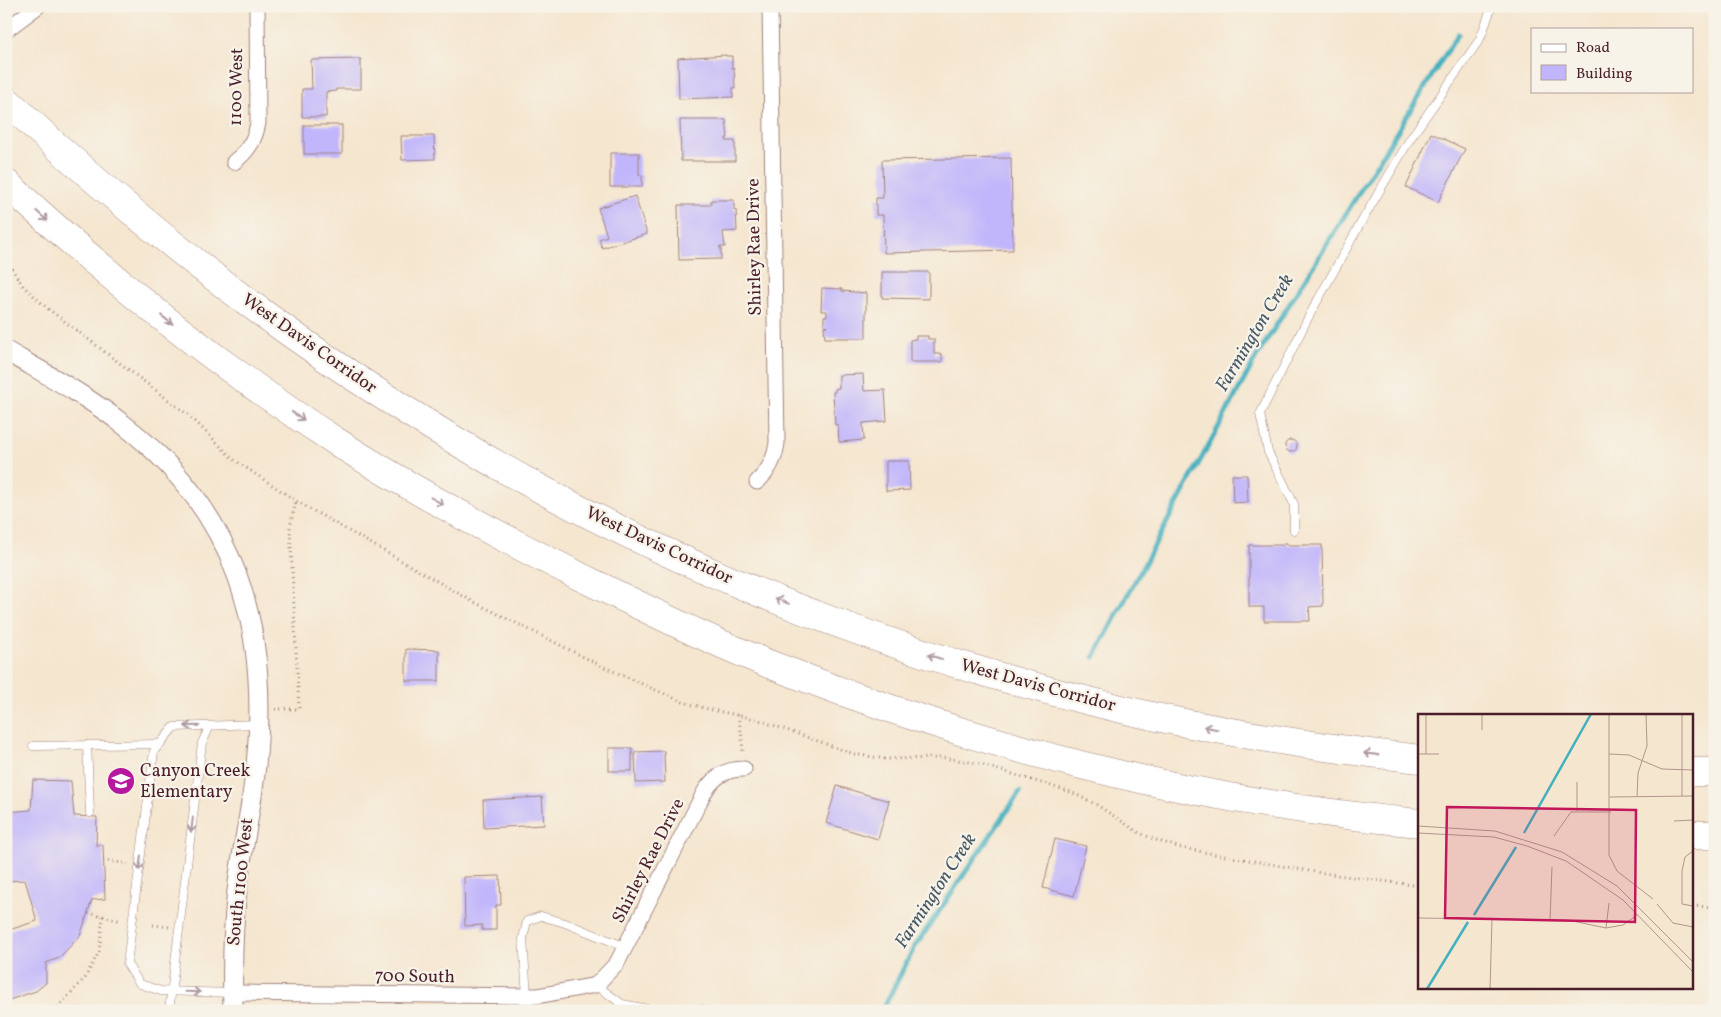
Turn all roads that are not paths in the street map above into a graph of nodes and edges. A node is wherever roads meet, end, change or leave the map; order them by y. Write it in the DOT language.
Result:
graph roads {
  1 [pos="38,6"];
  2 [pos="257,6"];
  3 [pos="770,6"];
  4 [pos="1492,6"];
  5 [pos="6,30"];
  6 [pos="6,100"];
  7 [pos="234,162"];
  8 [pos="6,183"];
  9 [pos="6,351"];
  10 [pos="757,482"];
  11 [pos="1294,530"];
  12 [pos="258,716"];
  13 [pos="210,726"];
  14 [pos="160,744"];
  15 [pos="87,745"];
  16 [pos="33,746"];
  17 [pos="1418,759"];
  18 [pos="744,769"];
  19 [pos="1694,772"];
  20 [pos="1715,772"];
  21 [pos="90,813"];
  22 [pos="1418,823"];
  23 [pos="1694,835"];
  24 [pos="1715,835"];
  25 [pos="626,947"];
  26 [pos="596,985"];
  27 [pos="172,991"];
  28 [pos="534,1001"];
  29 [pos="233,1002"];
  30 [pos="169,1011"];
  31 [pos="658,1011"];
  1 -- 5 [label="street"];
  2 -- 7 [label="street, 1100 West"];
  3 -- 10 [label="street, Shirley Rae Drive"];
  4 -- 11 [label="lane"];
  17 -- 6 [label="highway, West Davis Corridor, one-way"];
  8 -- 22 [label="highway, one-way"];
  9 -- 12 [label="street, South 1100 West"];
  12 -- 13 [label="lane"];
  12 -- 29 [label="street, South 1100 West"];
  13 -- 14 [label="lane, one-way"];
  13 -- 27 [label="lane, one-way"];
  14 -- 15 [label="lane"];
  14 -- 27 [label="lane, one-way"];
  15 -- 16 [label="lane"];
  15 -- 21 [label="lane"];
  18 -- 25 [label="street, Shirley Rae Drive"];
  19 -- 20 [label="highway"];
  23 -- 24 [label="highway"];
  25 -- 26 [label="street, Shirley Rae Drive"];
  25 -- 28 [label="lane"];
  26 -- 28 [label="street, 700 South"];
  26 -- 31 [label="lane"];
  27 -- 29 [label="lane, one-way"];
  27 -- 30 [label="lane"];
  28 -- 29 [label="street, 700 South"];
}
